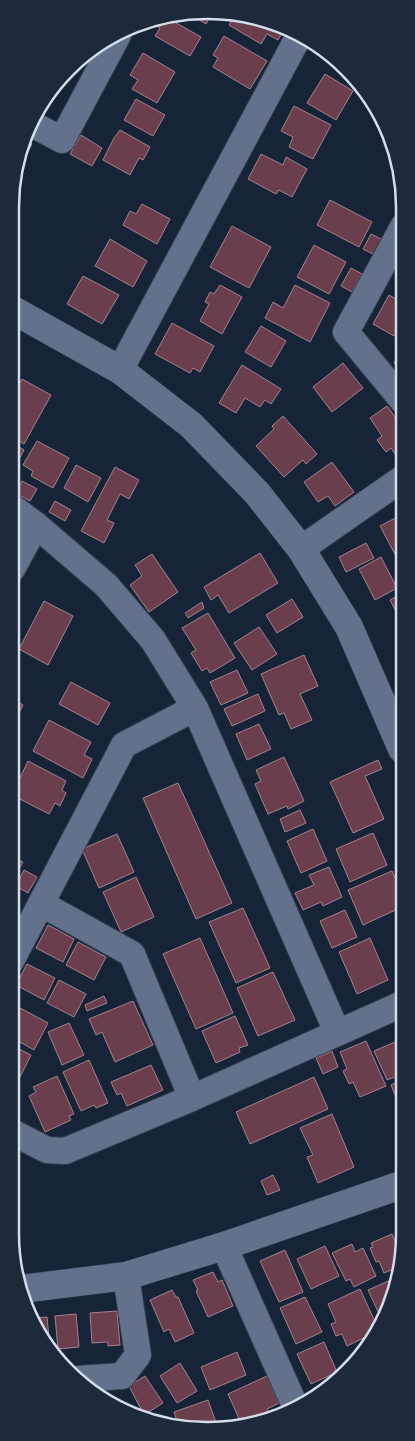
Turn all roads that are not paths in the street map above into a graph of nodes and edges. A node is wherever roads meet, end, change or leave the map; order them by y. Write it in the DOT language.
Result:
graph roads {
  1 [pos="296,41"];
  2 [pos="113,44"];
  3 [pos="37,127"];
  4 [pos="396,240"];
  5 [pos="19,313"];
  6 [pos="120,370"];
  7 [pos="396,393"];
  8 [pos="396,483"];
  9 [pos="19,513"];
  10 [pos="36,525"];
  11 [pos="300,549"];
  12 [pos="19,555"];
  13 [pos="195,708"];
  14 [pos="396,735"];
  15 [pos="42,904"];
  16 [pos="19,946"];
  17 [pos="396,1007"];
  18 [pos="337,1032"];
  19 [pos="192,1098"];
  20 [pos="19,1136"];
  21 [pos="396,1188"];
  22 [pos="224,1246"];
  23 [pos="126,1276"];
  24 [pos="27,1288"];
  25 [pos="87,1378"];
  26 [pos="292,1399"];
  1 -- 6 [label="street"];
  2 -- 3 [label="street"];
  4 -- 7 [label="street"];
  5 -- 6 [label="street"];
  6 -- 11 [label="street"];
  8 -- 11 [label="street"];
  9 -- 10 [label="street"];
  10 -- 12 [label="street"];
  10 -- 13 [label="street"];
  11 -- 14 [label="street"];
  13 -- 15 [label="street"];
  13 -- 18 [label="street"];
  15 -- 16 [label="street"];
  15 -- 19 [label="street"];
  17 -- 18 [label="street"];
  18 -- 19 [label="street"];
  19 -- 20 [label="street"];
  21 -- 22 [label="street"];
  22 -- 23 [label="street"];
  22 -- 26 [label="street"];
  23 -- 24 [label="street"];
  23 -- 25 [label="street"];
}
